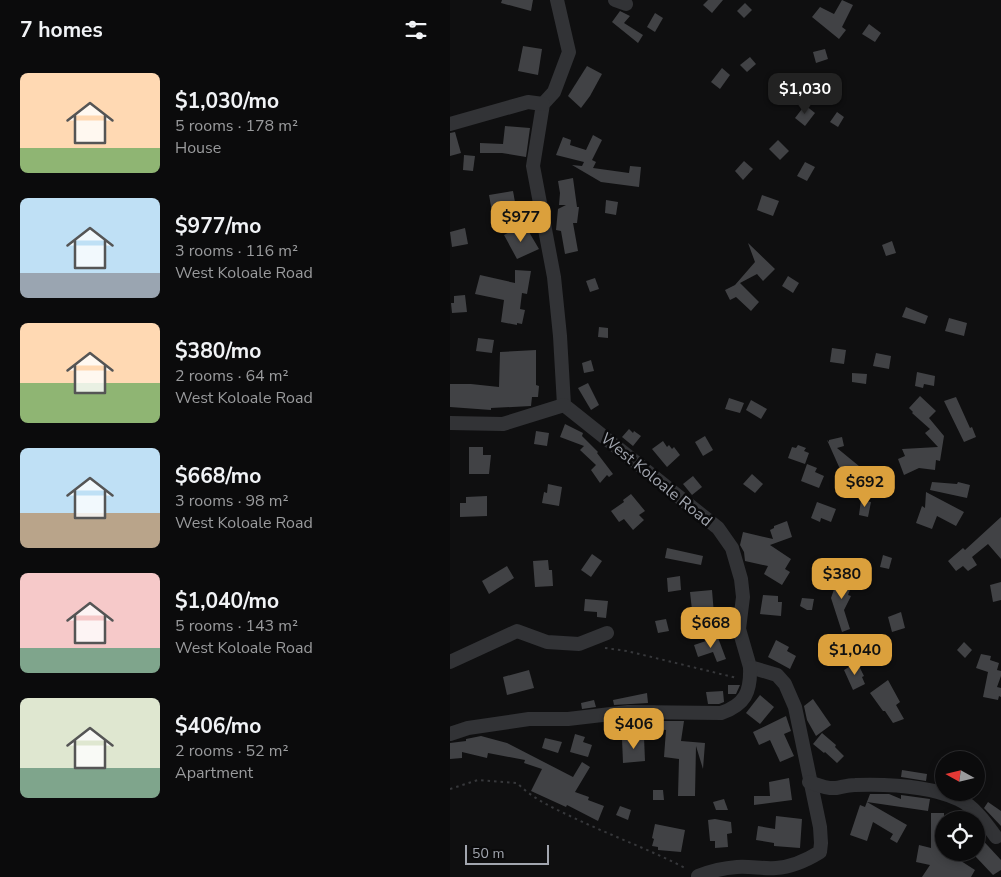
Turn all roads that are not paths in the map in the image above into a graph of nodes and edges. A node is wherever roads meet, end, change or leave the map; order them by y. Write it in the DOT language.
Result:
graph roads {
  1 [pos="557,0"];
  2 [pos="543,104"];
  3 [pos="450,124"];
  4 [pos="564,405"];
  5 [pos="450,423"];
  6 [pos="607,633"];
  7 [pos="450,662"];
  8 [pos="750,667"];
  9 [pos="450,734"];
  10 [pos="809,782"];
  11 [pos="996,837"];
  12 [pos="698,876"];
  1 -- 2 [label="street"];
  2 -- 3 [label="street"];
  2 -- 4 [label="street"];
  4 -- 5 [label="street"];
  4 -- 8 [label="street, West Koloale Road"];
  6 -- 7 [label="street"];
  8 -- 9 [label="street, West Koloale Road"];
  8 -- 10 [label="street"];
  10 -- 11 [label="street"];
  10 -- 12 [label="street"];
}
